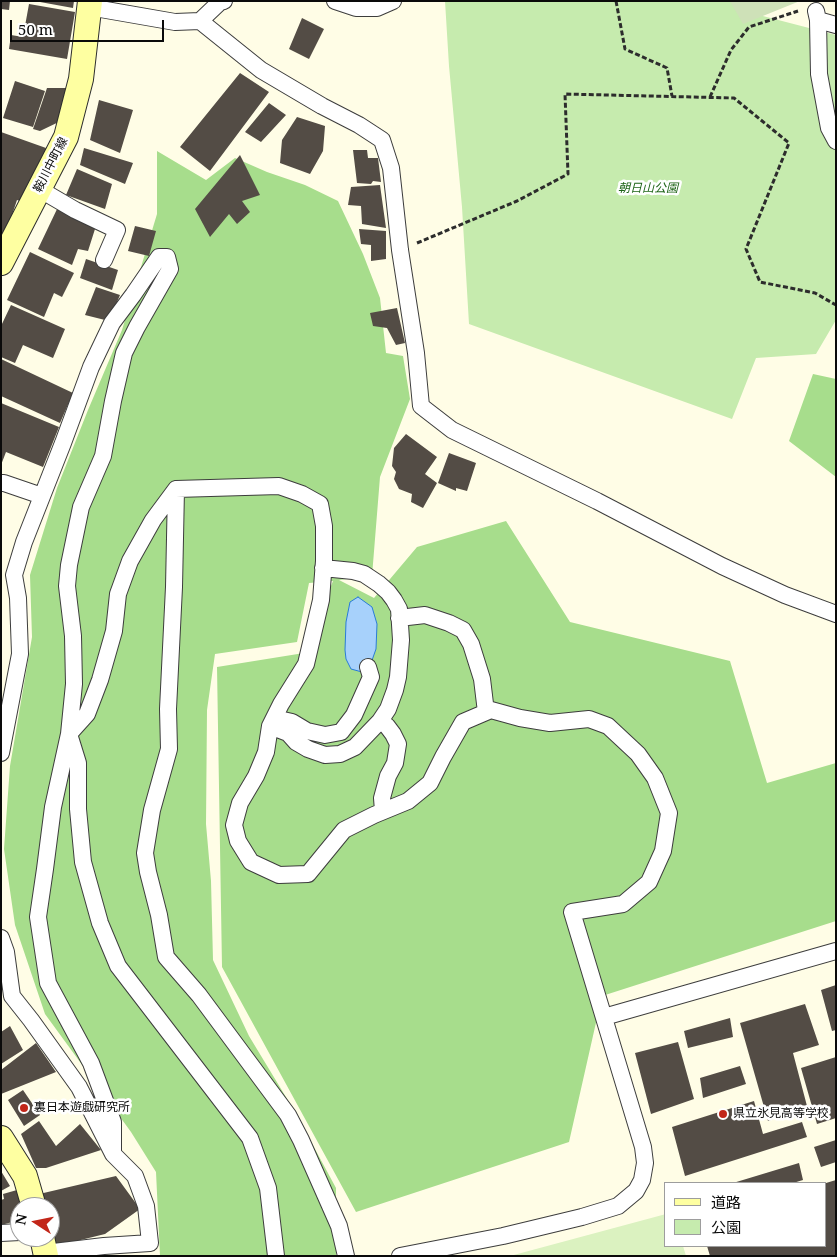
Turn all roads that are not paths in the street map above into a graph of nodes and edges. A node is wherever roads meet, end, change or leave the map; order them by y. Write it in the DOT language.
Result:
graph roads {
  1 [pos="224,1"];
  2 [pos="335,1"];
  3 [pos="393,1"];
  4 [pos="90,4"];
  5 [pos="200,21"];
  6 [pos="836,25"];
  7 [pos="836,141"];
  8 [pos="39,189"];
  9 [pos="104,260"];
  10 [pos="1,263"];
  11 [pos="1,483"];
  12 [pos="176,489"];
  13 [pos="42,496"];
  14 [pos="323,568"];
  15 [pos="836,614"];
  16 [pos="400,618"];
  17 [pos="368,667"];
  18 [pos="486,712"];
  19 [pos="380,721"];
  20 [pos="272,722"];
  21 [pos="69,734"];
  22 [pos="1,753"];
  23 [pos="383,811"];
  24 [pos="1,938"];
  25 [pos="836,951"];
  26 [pos="604,1017"];
  27 [pos="1,1138"];
  28 [pos="113,1154"];
  29 [pos="31,1197"];
  30 [pos="44,1249"];
  31 [pos="150,1249"];
  32 [pos="276,1256"];
  33 [pos="346,1256"];
  34 [pos="400,1256"];
  1 -- 5 [label="street"];
  2 -- 3 [label="street"];
  4 -- 5 [label="street"];
  4 -- 8 [label="main road, 鞍川中町線"];
  5 -- 15 [label="street"];
  6 -- 7 [label="street"];
  8 -- 9 [label="street"];
  8 -- 10 [label="main road, 鞍川中町線"];
  11 -- 13 [label="street"];
  12 -- 14 [label="street"];
  12 -- 21 [label="street"];
  12 -- 33 [label="street"];
  13 -- 21 [label="street"];
  13 -- 22 [label="street"];
  14 -- 16 [label="street"];
  14 -- 20 [label="street"];
  16 -- 18 [label="street"];
  16 -- 19 [label="street"];
  17 -- 20 [label="street"];
  18 -- 23 [label="street"];
  18 -- 26 [label="street"];
  19 -- 20 [label="street"];
  19 -- 23 [label="street"];
  20 -- 23 [label="street"];
  21 -- 28 [label="street"];
  21 -- 32 [label="street"];
  24 -- 28 [label="street"];
  25 -- 26 [label="street"];
  26 -- 34 [label="street"];
  27 -- 29 [label="main road"];
  28 -- 31 [label="street"];
  30 -- 31 [label="street"];
}
